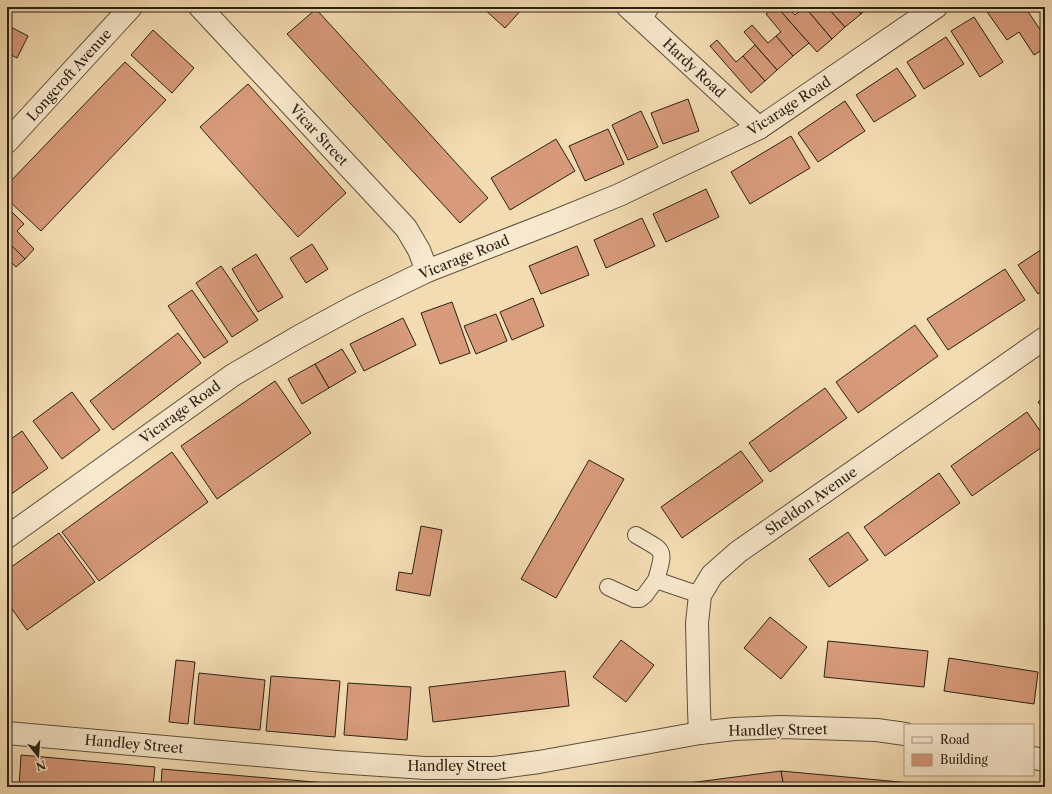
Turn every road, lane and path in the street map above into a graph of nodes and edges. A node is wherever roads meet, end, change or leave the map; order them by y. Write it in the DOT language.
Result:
graph roads {
  1 [pos="131,7"];
  2 [pos="200,7"];
  3 [pos="936,7"];
  4 [pos="641,11"];
  5 [pos="759,128"];
  6 [pos="7,142"];
  7 [pos="427,271"];
  8 [pos="1045,338"];
  9 [pos="636,535"];
  10 [pos="7,536"];
  11 [pos="656,580"];
  12 [pos="608,587"];
  13 [pos="700,595"];
  14 [pos="7,732"];
  15 [pos="700,733"];
  16 [pos="904,734"];
  17 [pos="1034,758"];
  18 [pos="1045,760"];
  1 -- 6 [label="street, Longcroft Avenue"];
  2 -- 7 [label="street, Vicar Street"];
  3 -- 5 [label="street, Vicarage Road"];
  4 -- 5 [label="street, Hardy Road"];
  5 -- 7 [label="street, Vicarage Road"];
  7 -- 10 [label="street, Vicarage Road"];
  8 -- 13 [label="street, Sheldon Avenue"];
  9 -- 11 [label="lane"];
  11 -- 12 [label="lane"];
  11 -- 13 [label="lane"];
  13 -- 15 [label="street, Sheldon Avenue"];
  14 -- 15 [label="street, Handley Street"];
  15 -- 16 [label="street, Handley Street"];
  17 -- 18 [label="street"];
}
